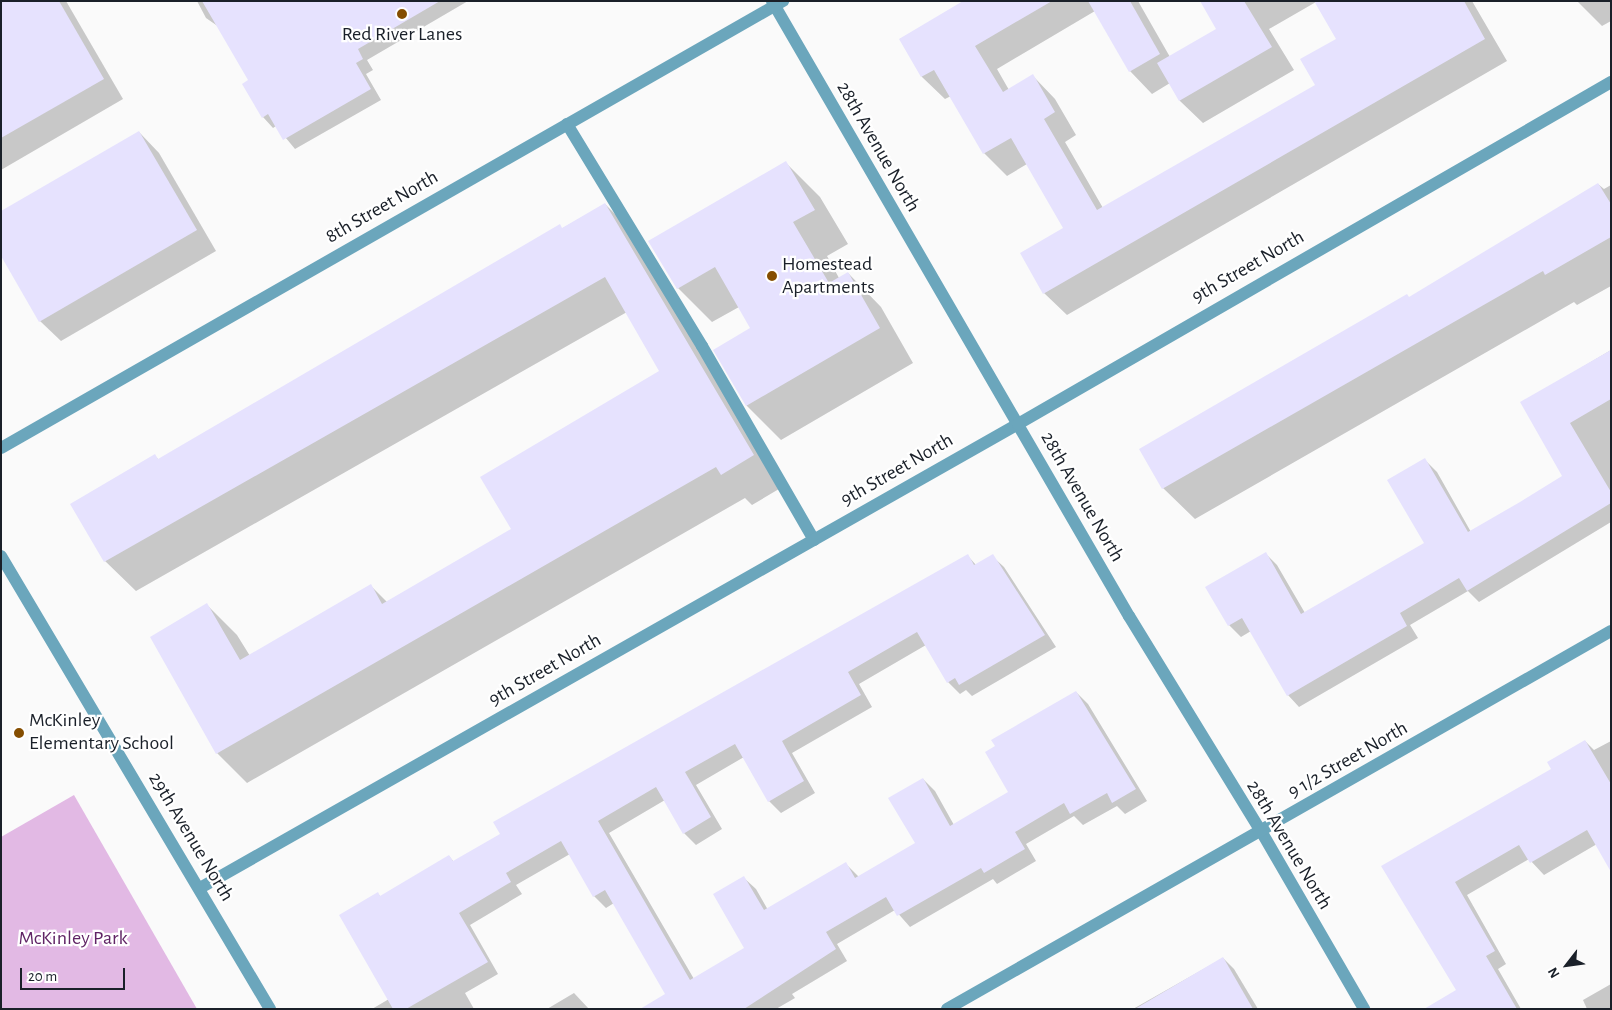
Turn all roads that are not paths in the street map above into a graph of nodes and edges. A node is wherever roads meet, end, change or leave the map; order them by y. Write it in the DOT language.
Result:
graph roads {
  1 [pos="777,3"];
  2 [pos="1611,82"];
  3 [pos="567,124"];
  4 [pos="1018,424"];
  5 [pos="1,448"];
  6 [pos="814,540"];
  7 [pos="1,556"];
  8 [pos="1611,631"];
  9 [pos="1261,831"];
  10 [pos="200,888"];
  11 [pos="270,1009"];
  12 [pos="947,1009"];
  13 [pos="1364,1009"];
  1 -- 3 [label="street, 8th Street North"];
  1 -- 4 [label="street, 28th Avenue North"];
  2 -- 4 [label="street, 9th Street North"];
  3 -- 5 [label="street, 8th Street North"];
  3 -- 6 [label="street"];
  4 -- 6 [label="street, 9th Street North"];
  4 -- 9 [label="street, 28th Avenue North"];
  6 -- 10 [label="street, 9th Street North"];
  7 -- 10 [label="street, 29th Avenue North"];
  8 -- 9 [label="street, 9 1/2 Street North"];
  9 -- 12 [label="street, 9 1/2 Street North"];
  9 -- 13 [label="street, 28th Avenue North"];
  10 -- 11 [label="street, 29th Avenue North"];
}
